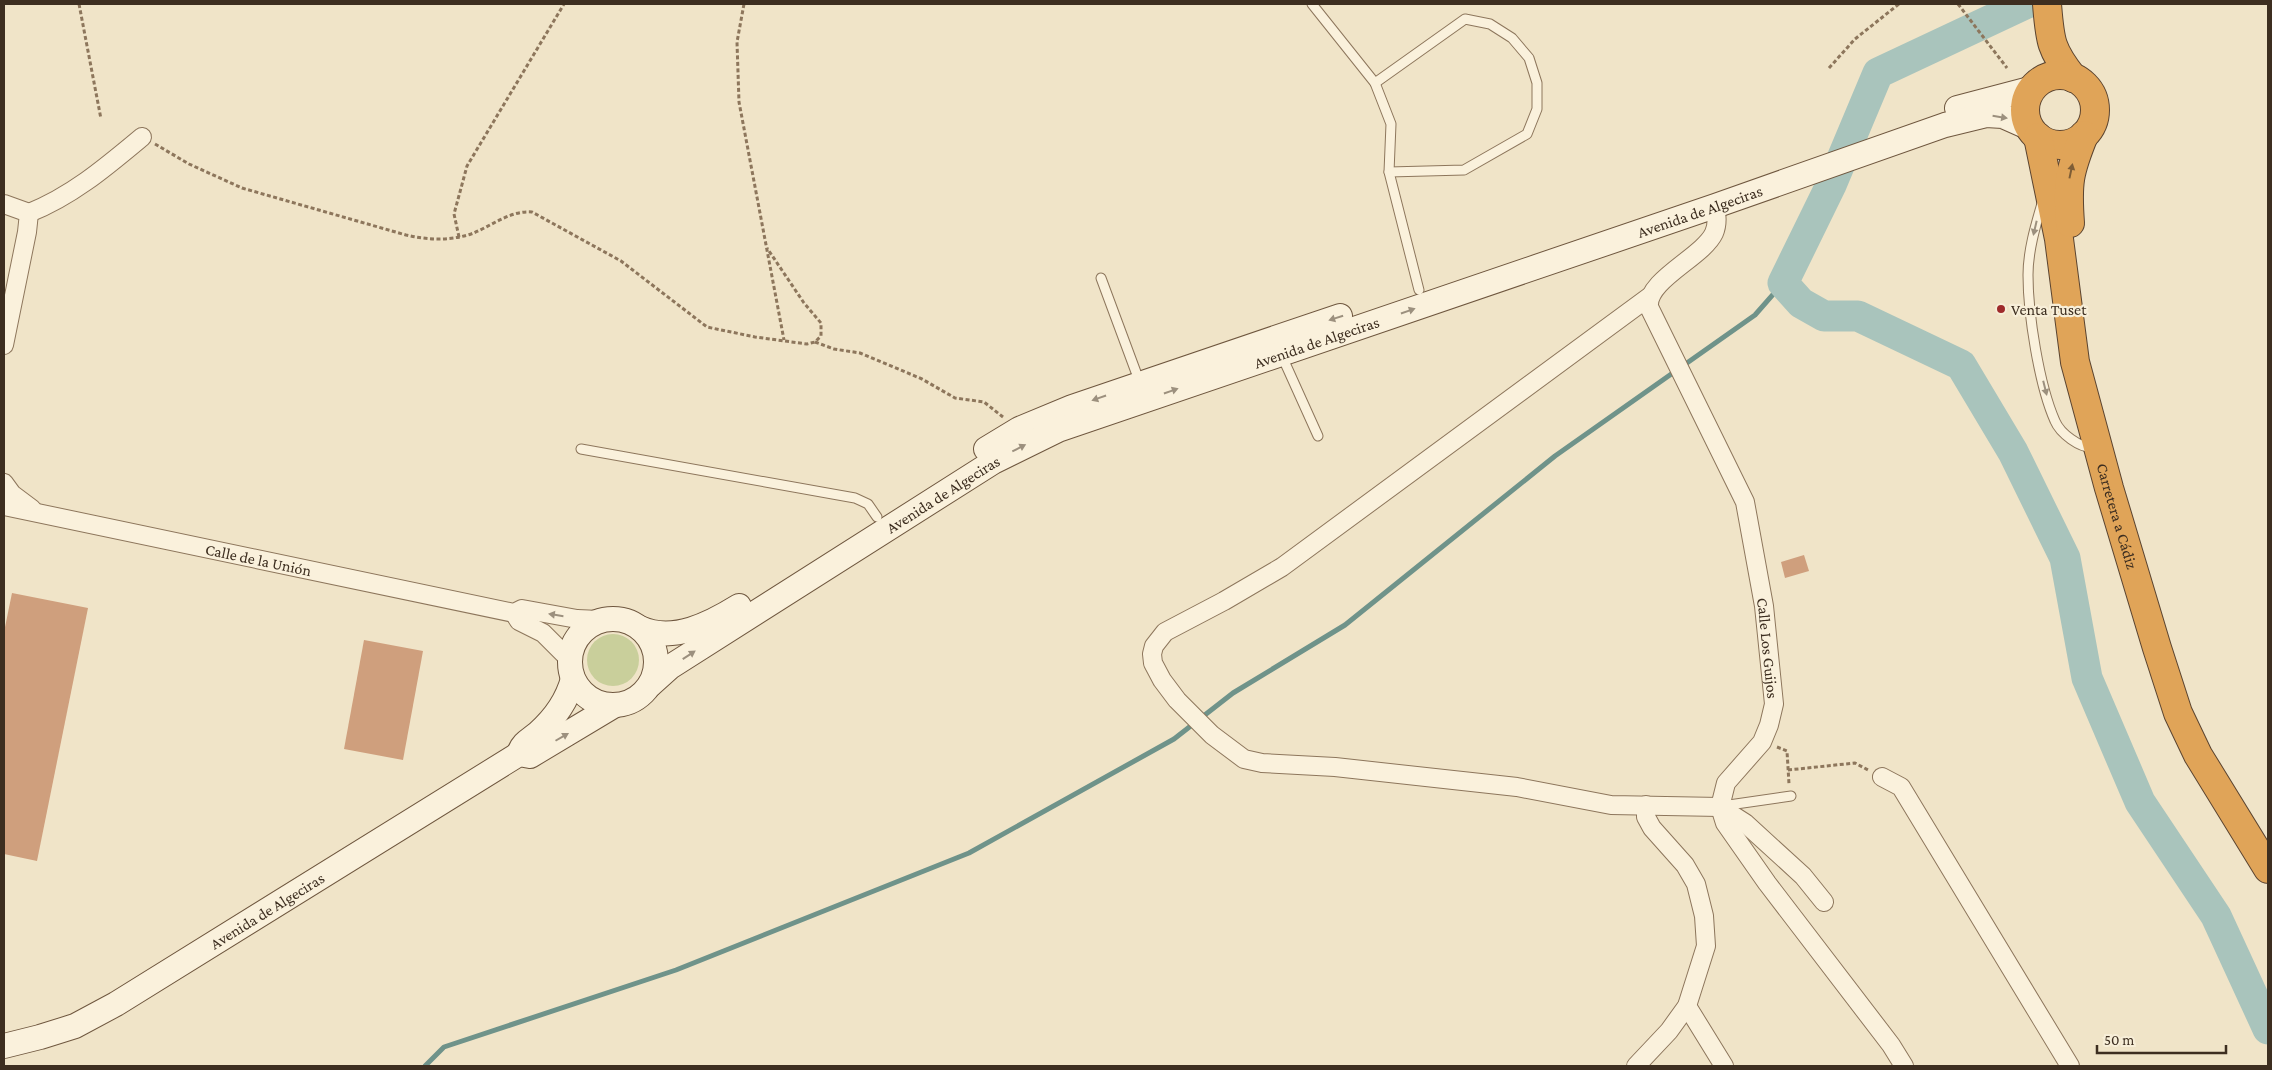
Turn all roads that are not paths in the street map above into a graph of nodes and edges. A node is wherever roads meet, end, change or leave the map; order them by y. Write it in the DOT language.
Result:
graph roads {
  1 [pos="2033,4"];
  2 [pos="1314,5"];
  3 [pos="2044,21"];
  4 [pos="2073,78"];
  5 [pos="1374,83"];
  6 [pos="2035,86"];
  7 [pos="1917,127"];
  8 [pos="2034,133"];
  9 [pos="2084,135"];
  10 [pos="142,137"];
  11 [pos="1797,170"];
  12 [pos="1389,172"];
  13 [pos="1741,181"];
  14 [pos="2048,181"];
  15 [pos="4,204"];
  16 [pos="1715,206"];
  17 [pos="29,213"];
  18 [pos="1100,278"];
  19 [pos="1419,290"];
  20 [pos="1649,298"];
  21 [pos="4,345"];
  22 [pos="1281,354"];
  23 [pos="1140,383"];
  24 [pos="1318,436"];
  25 [pos="2101,446"];
  26 [pos="580,449"];
  27 [pos="4,483"];
  28 [pos="4,506"];
  29 [pos="36,512"];
  30 [pos="878,517"];
  31 [pos="514,613"];
  32 [pos="600,620"];
  33 [pos="640,628"];
  34 [pos="571,669"];
  35 [pos="650,685"];
  36 [pos="615,705"];
  37 [pos="518,754"];
  38 [pos="1882,777"];
  39 [pos="1790,796"];
  40 [pos="1646,805"];
  41 [pos="1720,807"];
  42 [pos="2268,843"];
  43 [pos="2268,868"];
  44 [pos="1824,902"];
  45 [pos="1686,1006"];
  46 [pos="4,1046"];
  47 [pos="1636,1066"];
  48 [pos="1724,1066"];
  49 [pos="1904,1066"];
  50 [pos="2070,1066"];
  1 -- 3 [label="highway"];
  2 -- 5 [label="lane"];
  3 -- 4 [label="highway"];
  3 -- 6 [label="highway"];
  4 -- 6 [label="highway"];
  4 -- 9 [label="highway"];
  5 -- 12 [label="lane"];
  5 -- 12 [label="lane"];
  6 -- 7 [label="street, Avenida de Algeciras"];
  6 -- 8 [label="highway"];
  7 -- 8 [label="street, Avenida de Algeciras, one-way"];
  7 -- 11 [label="street, Avenida de Algeciras"];
  8 -- 9 [label="highway"];
  8 -- 14 [label="highway, Carretera a Cádiz"];
  42 -- 9 [label="highway, Carretera a Cádiz, one-way"];
  10 -- 17 [label="street"];
  11 -- 13 [label="street, Avenida de Algeciras"];
  11 -- 16 [label="street, Avenida de Algeciras"];
  12 -- 19 [label="lane"];
  13 -- 16 [label="street"];
  13 -- 19 [label="street, Avenida de Algeciras"];
  14 -- 25 [label="highway, Carretera a Cádiz"];
  14 -- 25 [label="lane, one-way"];
  15 -- 17 [label="street"];
  16 -- 20 [label="street"];
  22 -- 16 [label="street, Avenida de Algeciras, one-way"];
  17 -- 21 [label="street"];
  18 -- 23 [label="lane"];
  19 -- 23 [label="street, Avenida de Algeciras, one-way"];
  20 -- 40 [label="street"];
  20 -- 41 [label="street, Calle Los Guijos"];
  22 -- 24 [label="lane"];
  35 -- 22 [label="street, Avenida de Algeciras, one-way"];
  23 -- 30 [label="street, Avenida de Algeciras, one-way"];
  25 -- 43 [label="highway, Carretera a Cádiz"];
  26 -- 30 [label="lane"];
  27 -- 29 [label="street"];
  28 -- 29 [label="street, Calle de la Unión"];
  29 -- 31 [label="street, Calle de la Unión"];
  30 -- 33 [label="street, Avenida de Algeciras"];
  32 -- 31 [label="street, Calle de la Unión, one-way"];
  31 -- 34 [label="street, Calle de la Unión"];
  32 -- 33 [label="street"];
  32 -- 34 [label="street"];
  33 -- 35 [label="street"];
  34 -- 36 [label="street"];
  34 -- 37 [label="street, Avenida de Algeciras"];
  35 -- 36 [label="street"];
  37 -- 36 [label="street, Avenida de Algeciras, one-way"];
  37 -- 46 [label="street, Avenida de Algeciras"];
  38 -- 50 [label="street"];
  39 -- 41 [label="lane"];
  40 -- 41 [label="street"];
  40 -- 45 [label="street"];
  41 -- 44 [label="street"];
  41 -- 49 [label="street"];
  45 -- 47 [label="street"];
  45 -- 48 [label="street"];
}
